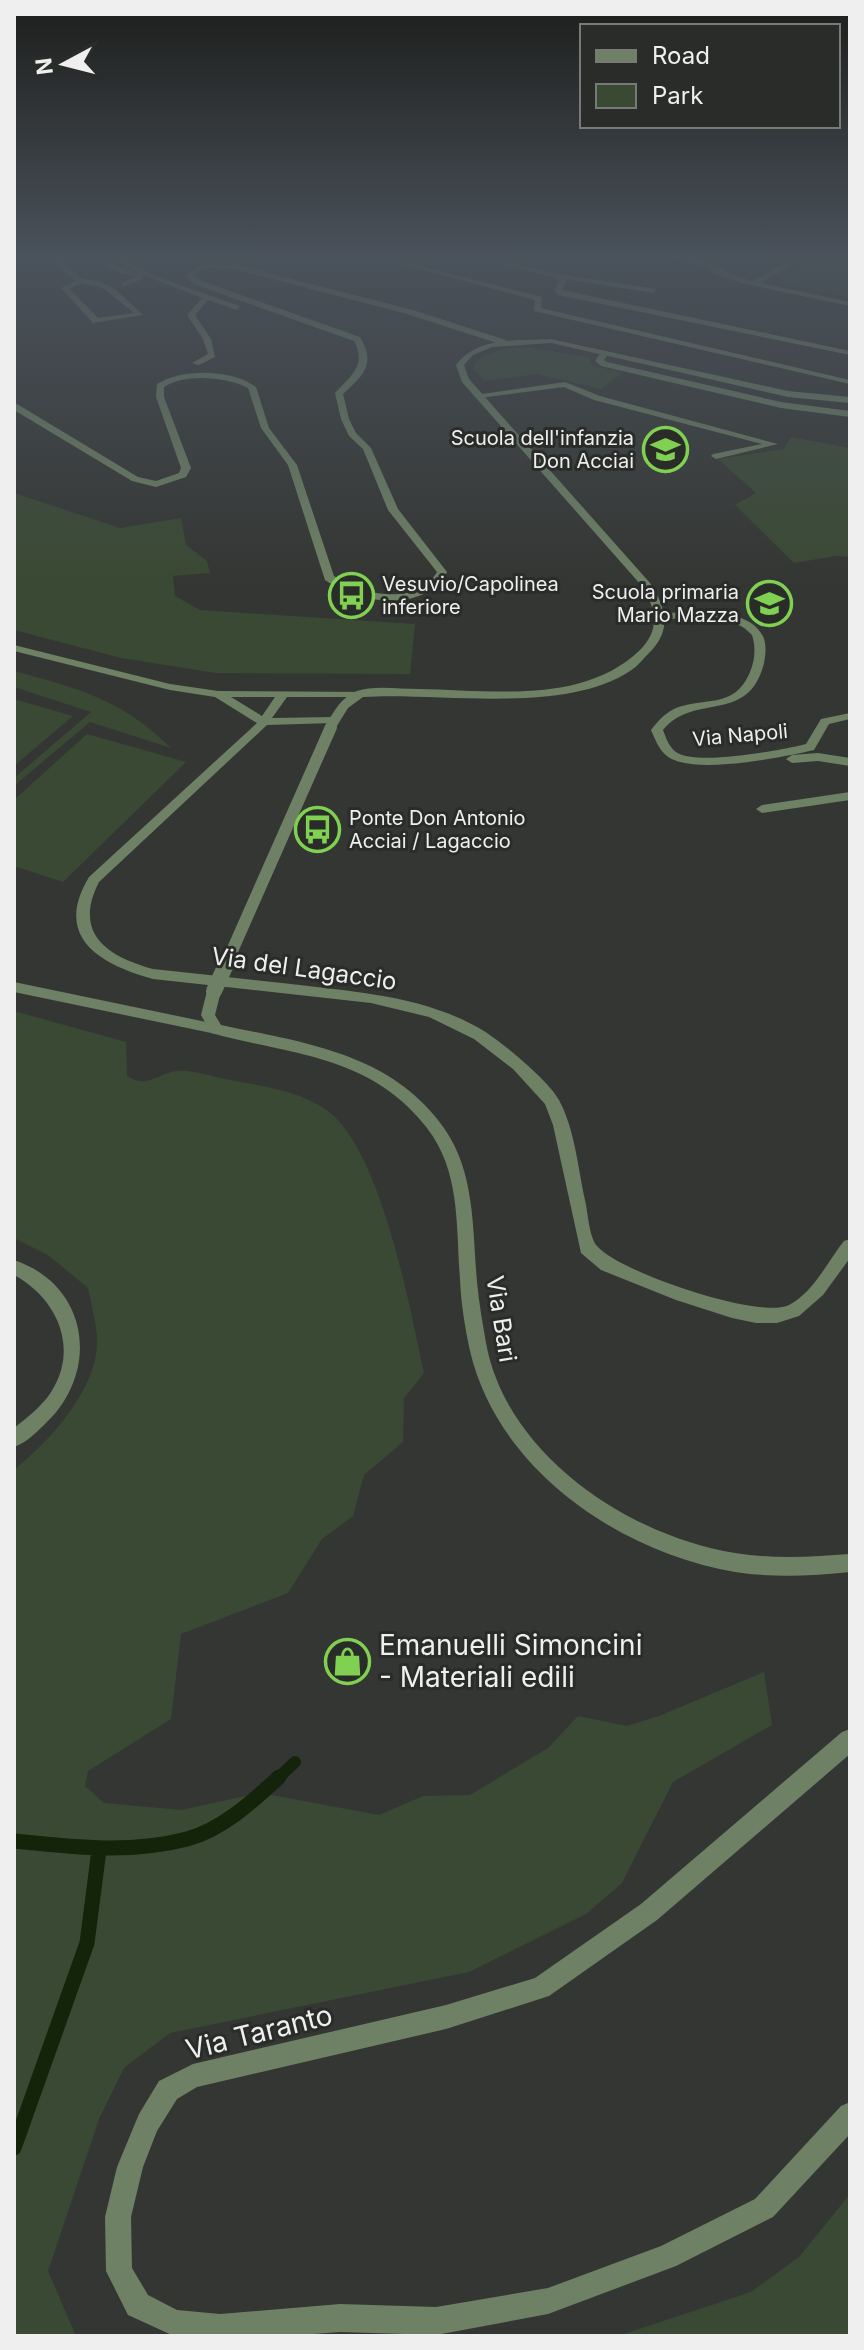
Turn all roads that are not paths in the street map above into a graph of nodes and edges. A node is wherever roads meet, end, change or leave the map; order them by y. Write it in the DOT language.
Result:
graph roads {
  1 [pos="363,364"];
  2 [pos="461,364"];
  3 [pos="603,364"];
  4 [pos="653,364"];
  5 [pos="776,364"];
  6 [pos="850,382"];
  7 [pos="479,395"];
  8 [pos="850,400"];
  9 [pos="14,406"];
  10 [pos="850,414"];
  11 [pos="716,456"];
  12 [pos="662,616"];
  13 [pos="14,648"];
  14 [pos="218,694"];
  15 [pos="360,694"];
  16 [pos="282,696"];
  17 [pos="850,716"];
  18 [pos="264,722"];
  19 [pos="333,723"];
  20 [pos="850,762"];
  21 [pos="700,767"];
  22 [pos="850,796"];
  23 [pos="762,809"];
  24 [pos="14,987"];
  25 [pos="216,1029"];
  26 [pos="850,1246"];
  27 [pos="14,1267"];
  28 [pos="14,1439"];
  29 [pos="850,1563"];
  30 [pos="850,1740"];
  31 [pos="850,2115"];
  1 -- 9 [label="street"];
  2 -- 7 [label="street"];
  3 -- 10 [label="street"];
  4 -- 8 [label="street"];
  5 -- 6 [label="street"];
  7 -- 11 [label="street"];
  7 -- 12 [label="street"];
  12 -- 15 [label="street"];
  12 -- 17 [label="street, Via Napoli"];
  13 -- 14 [label="street"];
  14 -- 16 [label="street"];
  14 -- 18 [label="street"];
  15 -- 16 [label="street"];
  15 -- 19 [label="street"];
  16 -- 18 [label="street, Via del Lagaccio"];
  18 -- 19 [label="street"];
  18 -- 26 [label="street, Via del Lagaccio"];
  19 -- 25 [label="street, bridge"];
  20 -- 21 [label="street, Via Napoli"];
  22 -- 23 [label="street"];
  24 -- 25 [label="street, Via Bari"];
  25 -- 29 [label="street, Via Bari"];
  27 -- 28 [label="street"];
  30 -- 31 [label="street, Via Taranto"];
}
